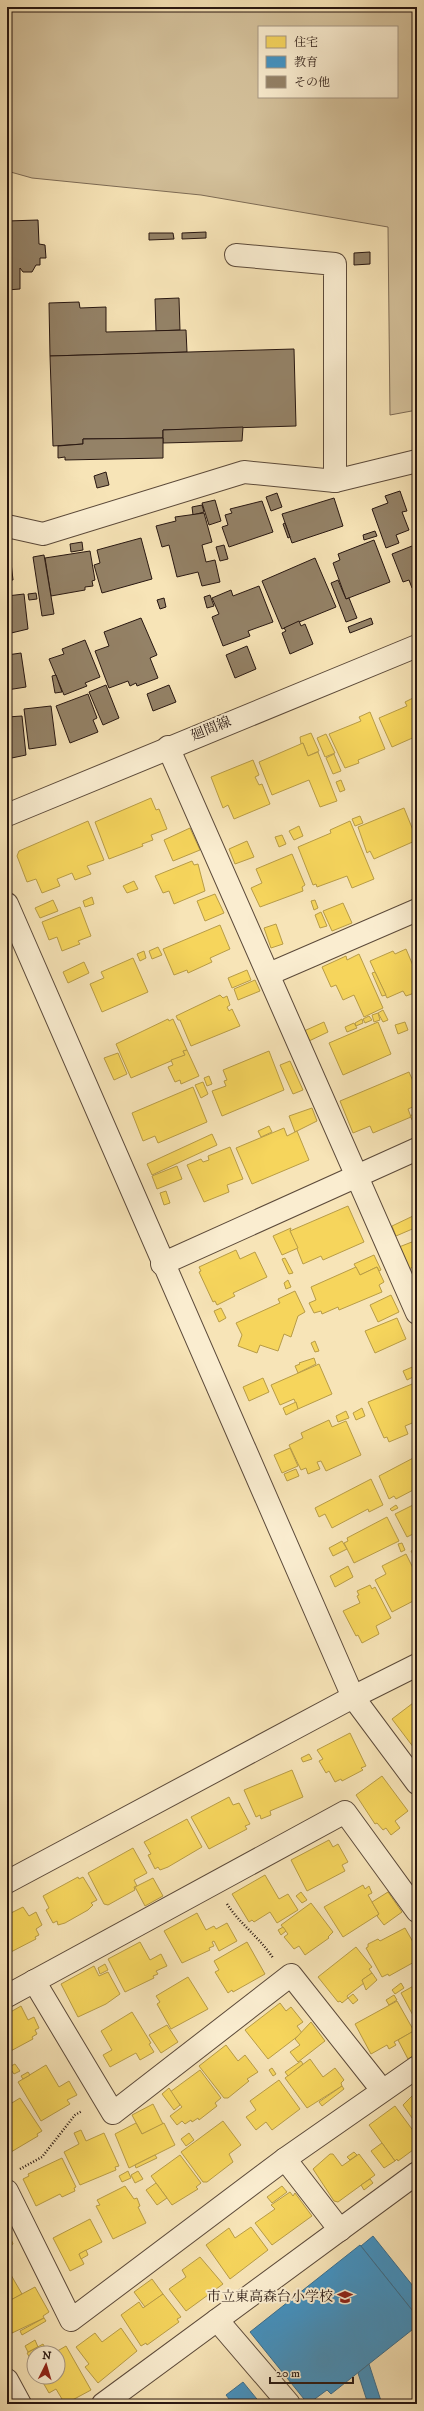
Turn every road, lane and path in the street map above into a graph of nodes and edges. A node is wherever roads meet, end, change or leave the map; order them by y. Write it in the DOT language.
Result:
graph roads {
  1 [pos="236,255"];
  2 [pos="417,462"];
  3 [pos="335,481"];
  4 [pos="7,526"];
  5 [pos="417,646"];
  6 [pos="168,747"];
  7 [pos="7,815"];
  8 [pos="7,904"];
  9 [pos="417,910"];
  10 [pos="269,974"];
  11 [pos="417,1149"];
  12 [pos="358,1176"];
  13 [pos="162,1264"];
  14 [pos="417,1313"];
  15 [pos="417,1665"];
  16 [pos="353,1697"];
  17 [pos="417,1783"];
  18 [pos="7,1882"];
  19 [pos="214,1883"];
  20 [pos="417,1911"];
  21 [pos="286,1979"];
  22 [pos="34,1981"];
  23 [pos="7,1996"];
  24 [pos="417,2067"];
  25 [pos="382,2090"];
  26 [pos="103,2098"];
  27 [pos="285,2159"];
  28 [pos="417,2173"];
  29 [pos="10,2182"];
  30 [pos="340,2230"];
  31 [pos="217,2320"];
  32 [pos="7,2380"];
  33 [pos="20,2404"];
  34 [pos="103,2404"];
  35 [pos="289,2404"];
  1 -- 3 [label="street"];
  2 -- 3 [label="street"];
  3 -- 4 [label="street"];
  5 -- 6 [label="street, 廻間線"];
  6 -- 7 [label="street, 廻間線"];
  6 -- 10 [label="street"];
  8 -- 13 [label="street"];
  9 -- 10 [label="street"];
  10 -- 12 [label="street"];
  11 -- 12 [label="street"];
  12 -- 13 [label="street"];
  12 -- 14 [label="street"];
  13 -- 16 [label="street"];
  15 -- 16 [label="street"];
  16 -- 17 [label="street"];
  16 -- 18 [label="street"];
  19 -- 20 [label="street"];
  19 -- 21 [label="path"];
  19 -- 22 [label="street"];
  21 -- 25 [label="street"];
  21 -- 26 [label="street"];
  22 -- 23 [label="street"];
  22 -- 26 [label="street"];
  24 -- 25 [label="street"];
  25 -- 27 [label="street"];
  26 -- 29 [label="path"];
  27 -- 29 [label="street"];
  27 -- 30 [label="street"];
  28 -- 30 [label="street"];
  30 -- 31 [label="street"];
  31 -- 34 [label="street"];
  31 -- 35 [label="street"];
  32 -- 33 [label="street"];
}
